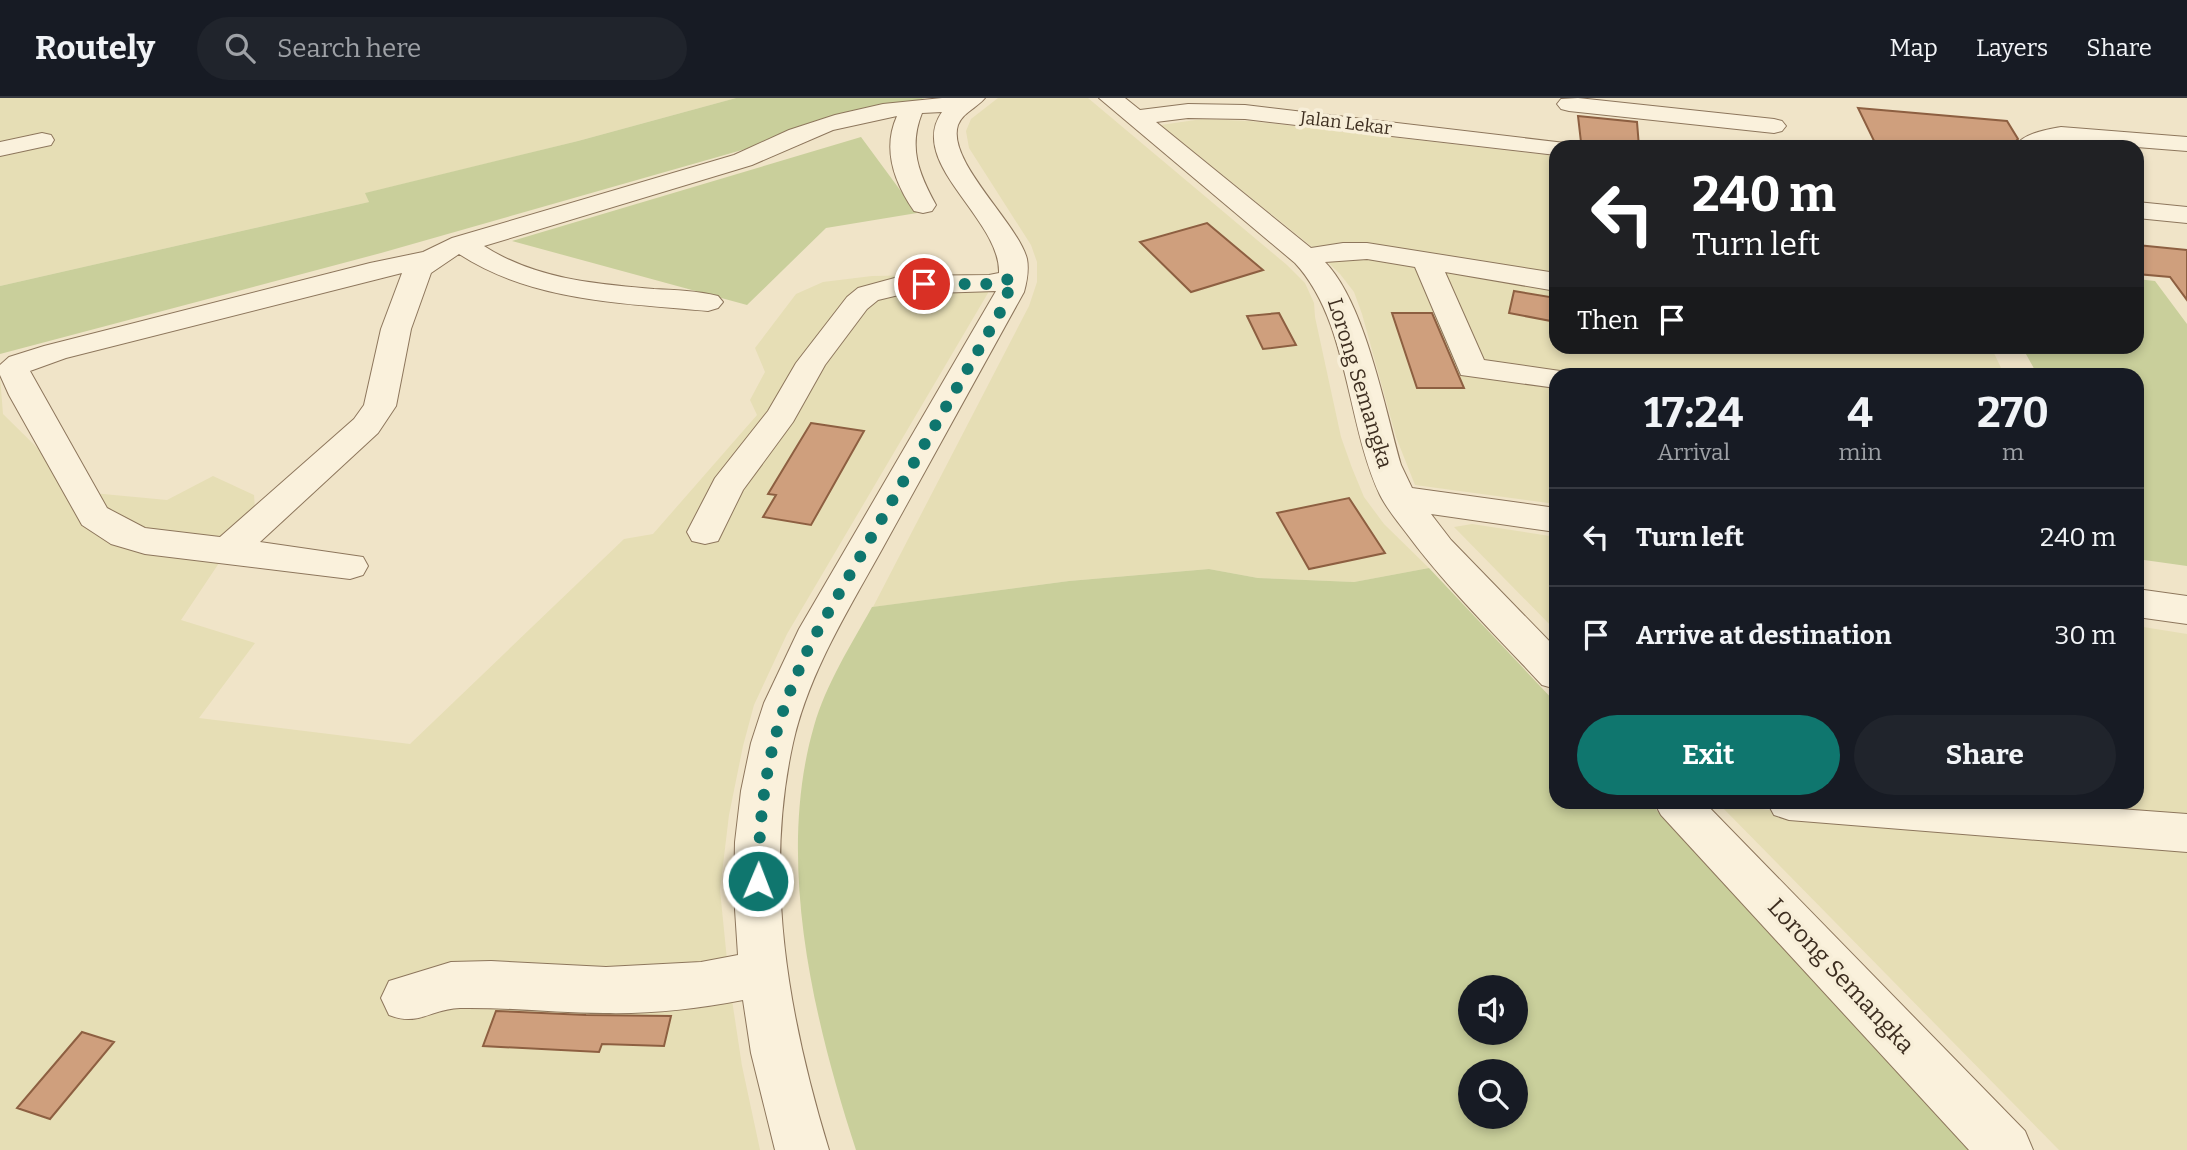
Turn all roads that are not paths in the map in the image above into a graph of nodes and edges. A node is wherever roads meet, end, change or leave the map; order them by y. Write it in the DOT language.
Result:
graph roads {
  1 [pos="1111,98"];
  2 [pos="968,101"];
  3 [pos="1569,104"];
  4 [pos="1247,105"];
  5 [pos="913,107"];
  6 [pos="1136,118"];
  7 [pos="1696,119"];
  8 [pos="1774,126"];
  9 [pos="42,140"];
  10 [pos="2039,140"];
  11 [pos="2137,140"];
  12 [pos="2144,141"];
  13 [pos="2187,144"];
  14 [pos="1549,147"];
  15 [pos="0,149"];
  16 [pos="2144,196"];
  17 [pos="2187,199"];
  18 [pos="923,205"];
  19 [pos="2144,211"];
  20 [pos="2187,215"];
  21 [pos="463,244"];
  22 [pos="1305,257"];
  23 [pos="427,260"];
  24 [pos="1426,261"];
  25 [pos="1013,278"];
  26 [pos="1549,281"];
  27 [pos="708,302"];
  28 [pos="1549,378"];
  29 [pos="1399,498"];
  30 [pos="1549,519"];
  31 [pos="705,532"];
  32 [pos="228,551"];
  33 [pos="350,566"];
  34 [pos="2144,604"];
  35 [pos="2187,610"];
  36 [pos="1549,667"];
  37 [pos="1683,809"];
  38 [pos="1879,809"];
  39 [pos="2187,833"];
  40 [pos="764,973"];
  41 [pos="406,998"];
  42 [pos="802,1150"];
  43 [pos="2006,1150"];
  1 -- 6 [label="street, Lorong Semangka"];
  2 -- 5 [label="street"];
  2 -- 25 [label="street"];
  3 -- 7 [label="street"];
  4 -- 6 [label="street, Jalan Lekar"];
  4 -- 14 [label="street, Jalan Lekar"];
  5 -- 18 [label="street"];
  5 -- 21 [label="street"];
  6 -- 22 [label="street, Lorong Semangka"];
  7 -- 8 [label="street"];
  9 -- 15 [label="street"];
  10 -- 11 [label="street"];
  12 -- 13 [label="street"];
  16 -- 17 [label="street"];
  19 -- 20 [label="street"];
  21 -- 23 [label="street"];
  21 -- 27 [label="street"];
  22 -- 24 [label="street"];
  22 -- 29 [label="street, Lorong Semangka"];
  23 -- 32 [label="street"];
  23 -- 32 [label="street"];
  24 -- 26 [label="street"];
  24 -- 28 [label="street"];
  25 -- 31 [label="street"];
  25 -- 40 [label="street"];
  29 -- 30 [label="street"];
  29 -- 36 [label="street, Lorong Semangka"];
  32 -- 33 [label="street"];
  34 -- 35 [label="street"];
  37 -- 43 [label="street, Lorong Semangka"];
  38 -- 39 [label="street"];
  40 -- 41 [label="street"];
  40 -- 42 [label="street"];
}
